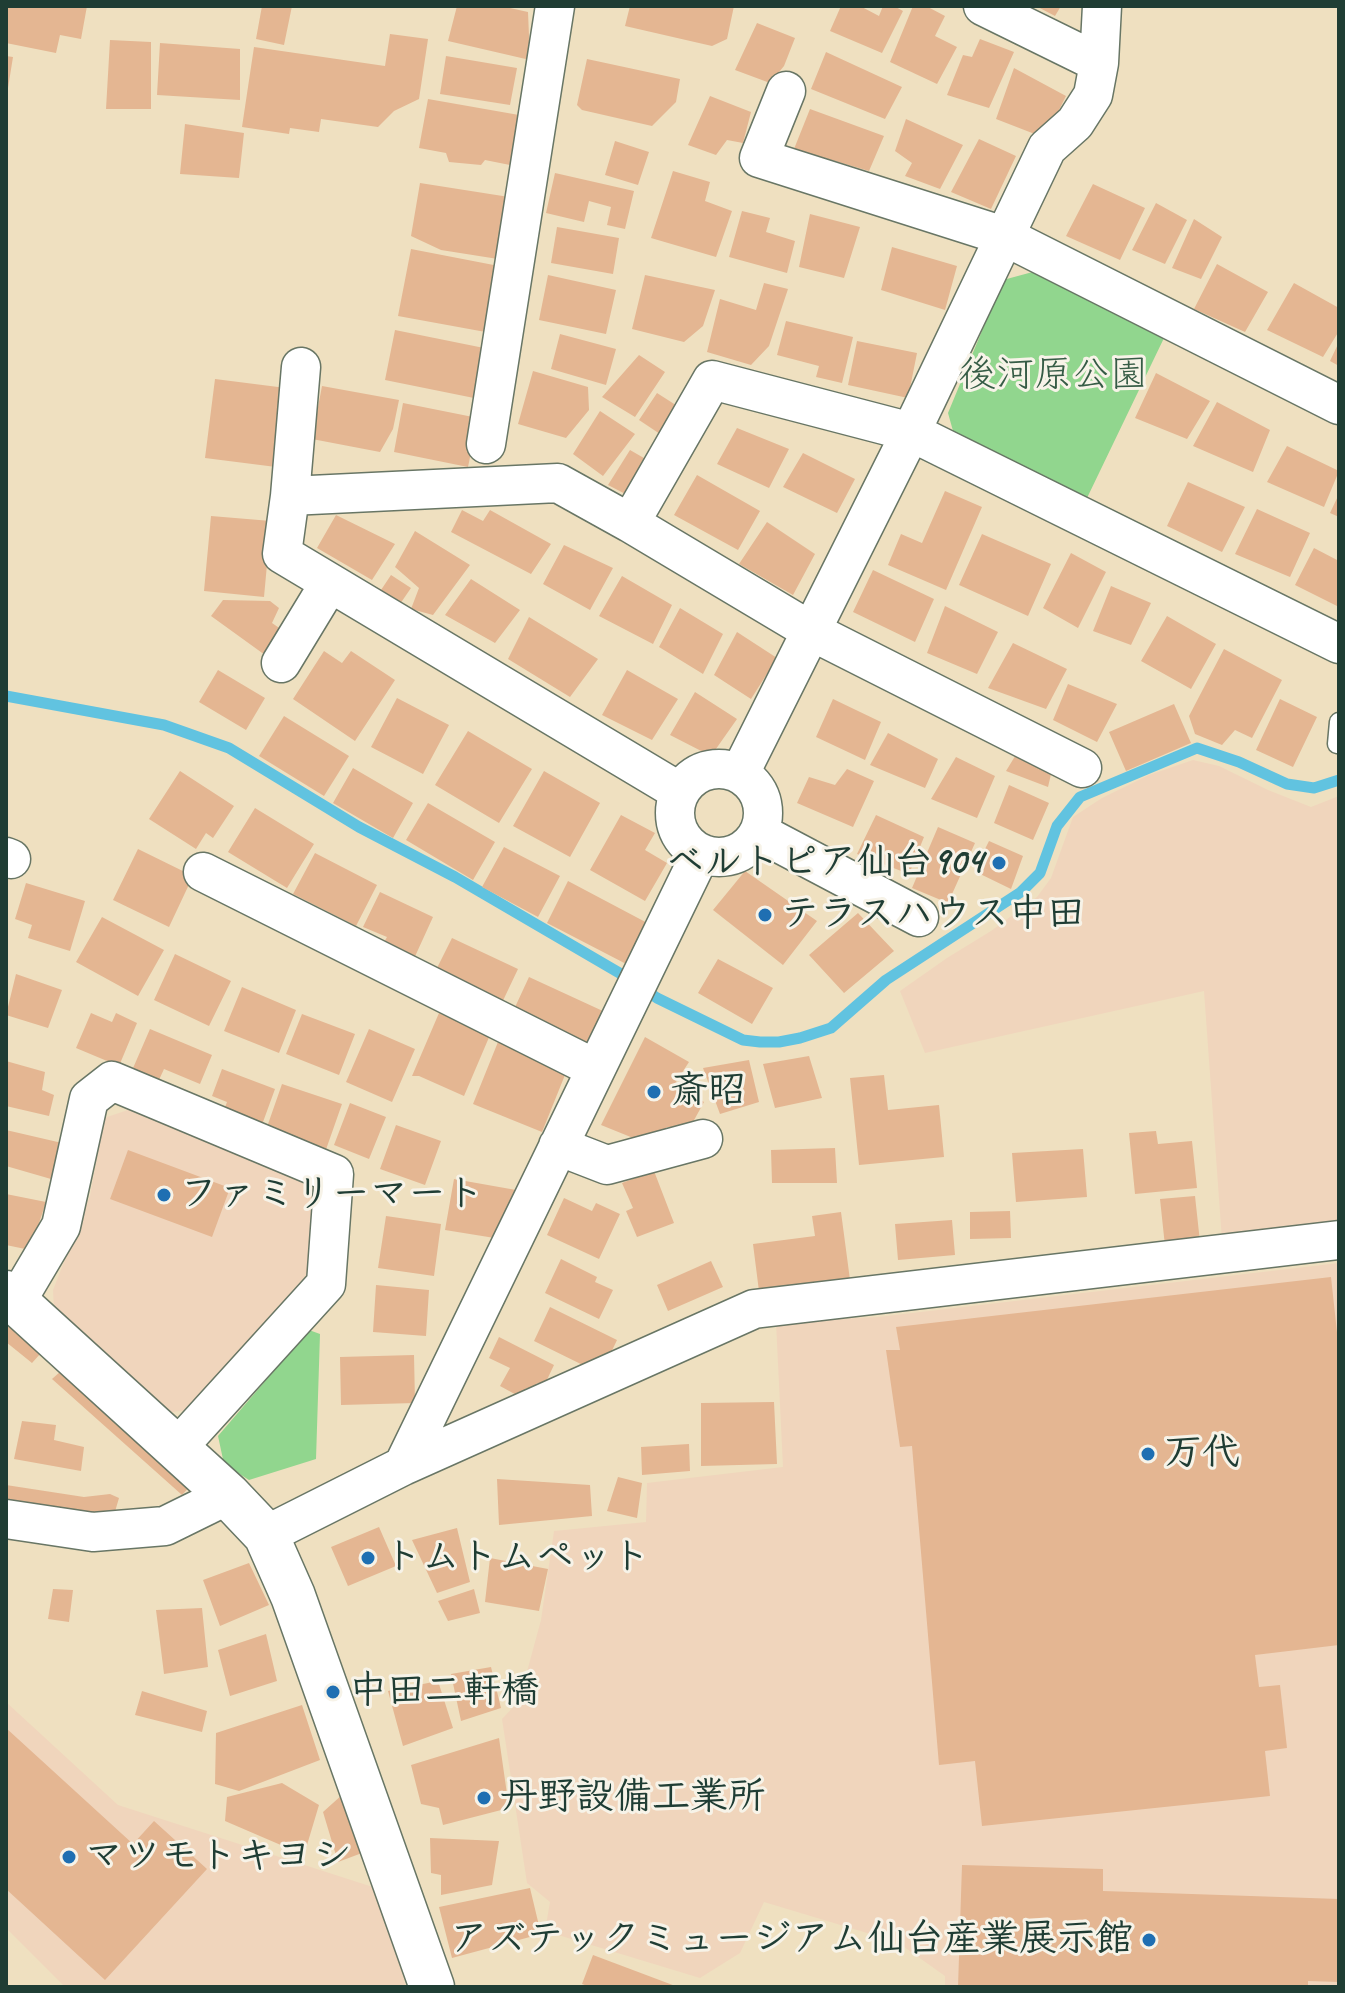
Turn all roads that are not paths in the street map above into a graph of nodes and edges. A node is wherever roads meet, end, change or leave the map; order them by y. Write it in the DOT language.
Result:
graph roads {
  1 [pos="555,6"];
  2 [pos="983,6"];
  3 [pos="1102,6"];
  4 [pos="1099,63"];
  5 [pos="786,91"];
  6 [pos="1004,236"];
  7 [pos="301,367"];
  8 [pos="1339,405"];
  9 [pos="911,432"];
  10 [pos="486,444"];
  11 [pos="290,496"];
  12 [pos="630,523"];
  13 [pos="329,584"];
  14 [pos="811,631"];
  15 [pos="1339,644"];
  16 [pos="281,663"];
  17 [pos="1339,722"];
  18 [pos="1337,744"];
  19 [pos="1082,768"];
  20 [pos="740,773"];
  21 [pos="680,792"];
  22 [pos="760,833"];
  23 [pos="701,853"];
  24 [pos="203,872"];
  25 [pos="919,917"];
  26 [pos="596,1069"];
  27 [pos="703,1139"];
  28 [pos="558,1146"];
  29 [pos="1339,1240"];
  30 [pos="11,1298"];
  31 [pos="177,1448"];
  32 [pos="403,1466"];
  33 [pos="228,1495"];
  34 [pos="6,1519"];
  35 [pos="266,1535"];
  36 [pos="432,1987"];
  1 -- 10 [label="street"];
  2 -- 4 [label="street"];
  3 -- 4 [label="street"];
  4 -- 6 [label="street"];
  5 -- 6 [label="street"];
  6 -- 8 [label="street"];
  6 -- 9 [label="street"];
  7 -- 11 [label="street"];
  9 -- 12 [label="street"];
  9 -- 14 [label="street"];
  9 -- 15 [label="street"];
  11 -- 12 [label="street"];
  11 -- 13 [label="street"];
  12 -- 14 [label="street"];
  13 -- 16 [label="street"];
  13 -- 21 [label="street"];
  14 -- 19 [label="street"];
  14 -- 20 [label="street"];
  17 -- 18 [label="lane"];
  20 -- 21 [label="street"];
  20 -- 22 [label="street"];
  21 -- 23 [label="street"];
  22 -- 23 [label="street"];
  22 -- 25 [label="street"];
  23 -- 26 [label="street"];
  24 -- 26 [label="street"];
  26 -- 28 [label="street"];
  27 -- 28 [label="street"];
  28 -- 32 [label="street"];
  29 -- 32 [label="street"];
  30 -- 31 [label="street"];
  30 -- 31 [label="street"];
  31 -- 33 [label="street"];
  32 -- 35 [label="street"];
  33 -- 34 [label="street"];
  33 -- 35 [label="street"];
  35 -- 36 [label="street"];
}
